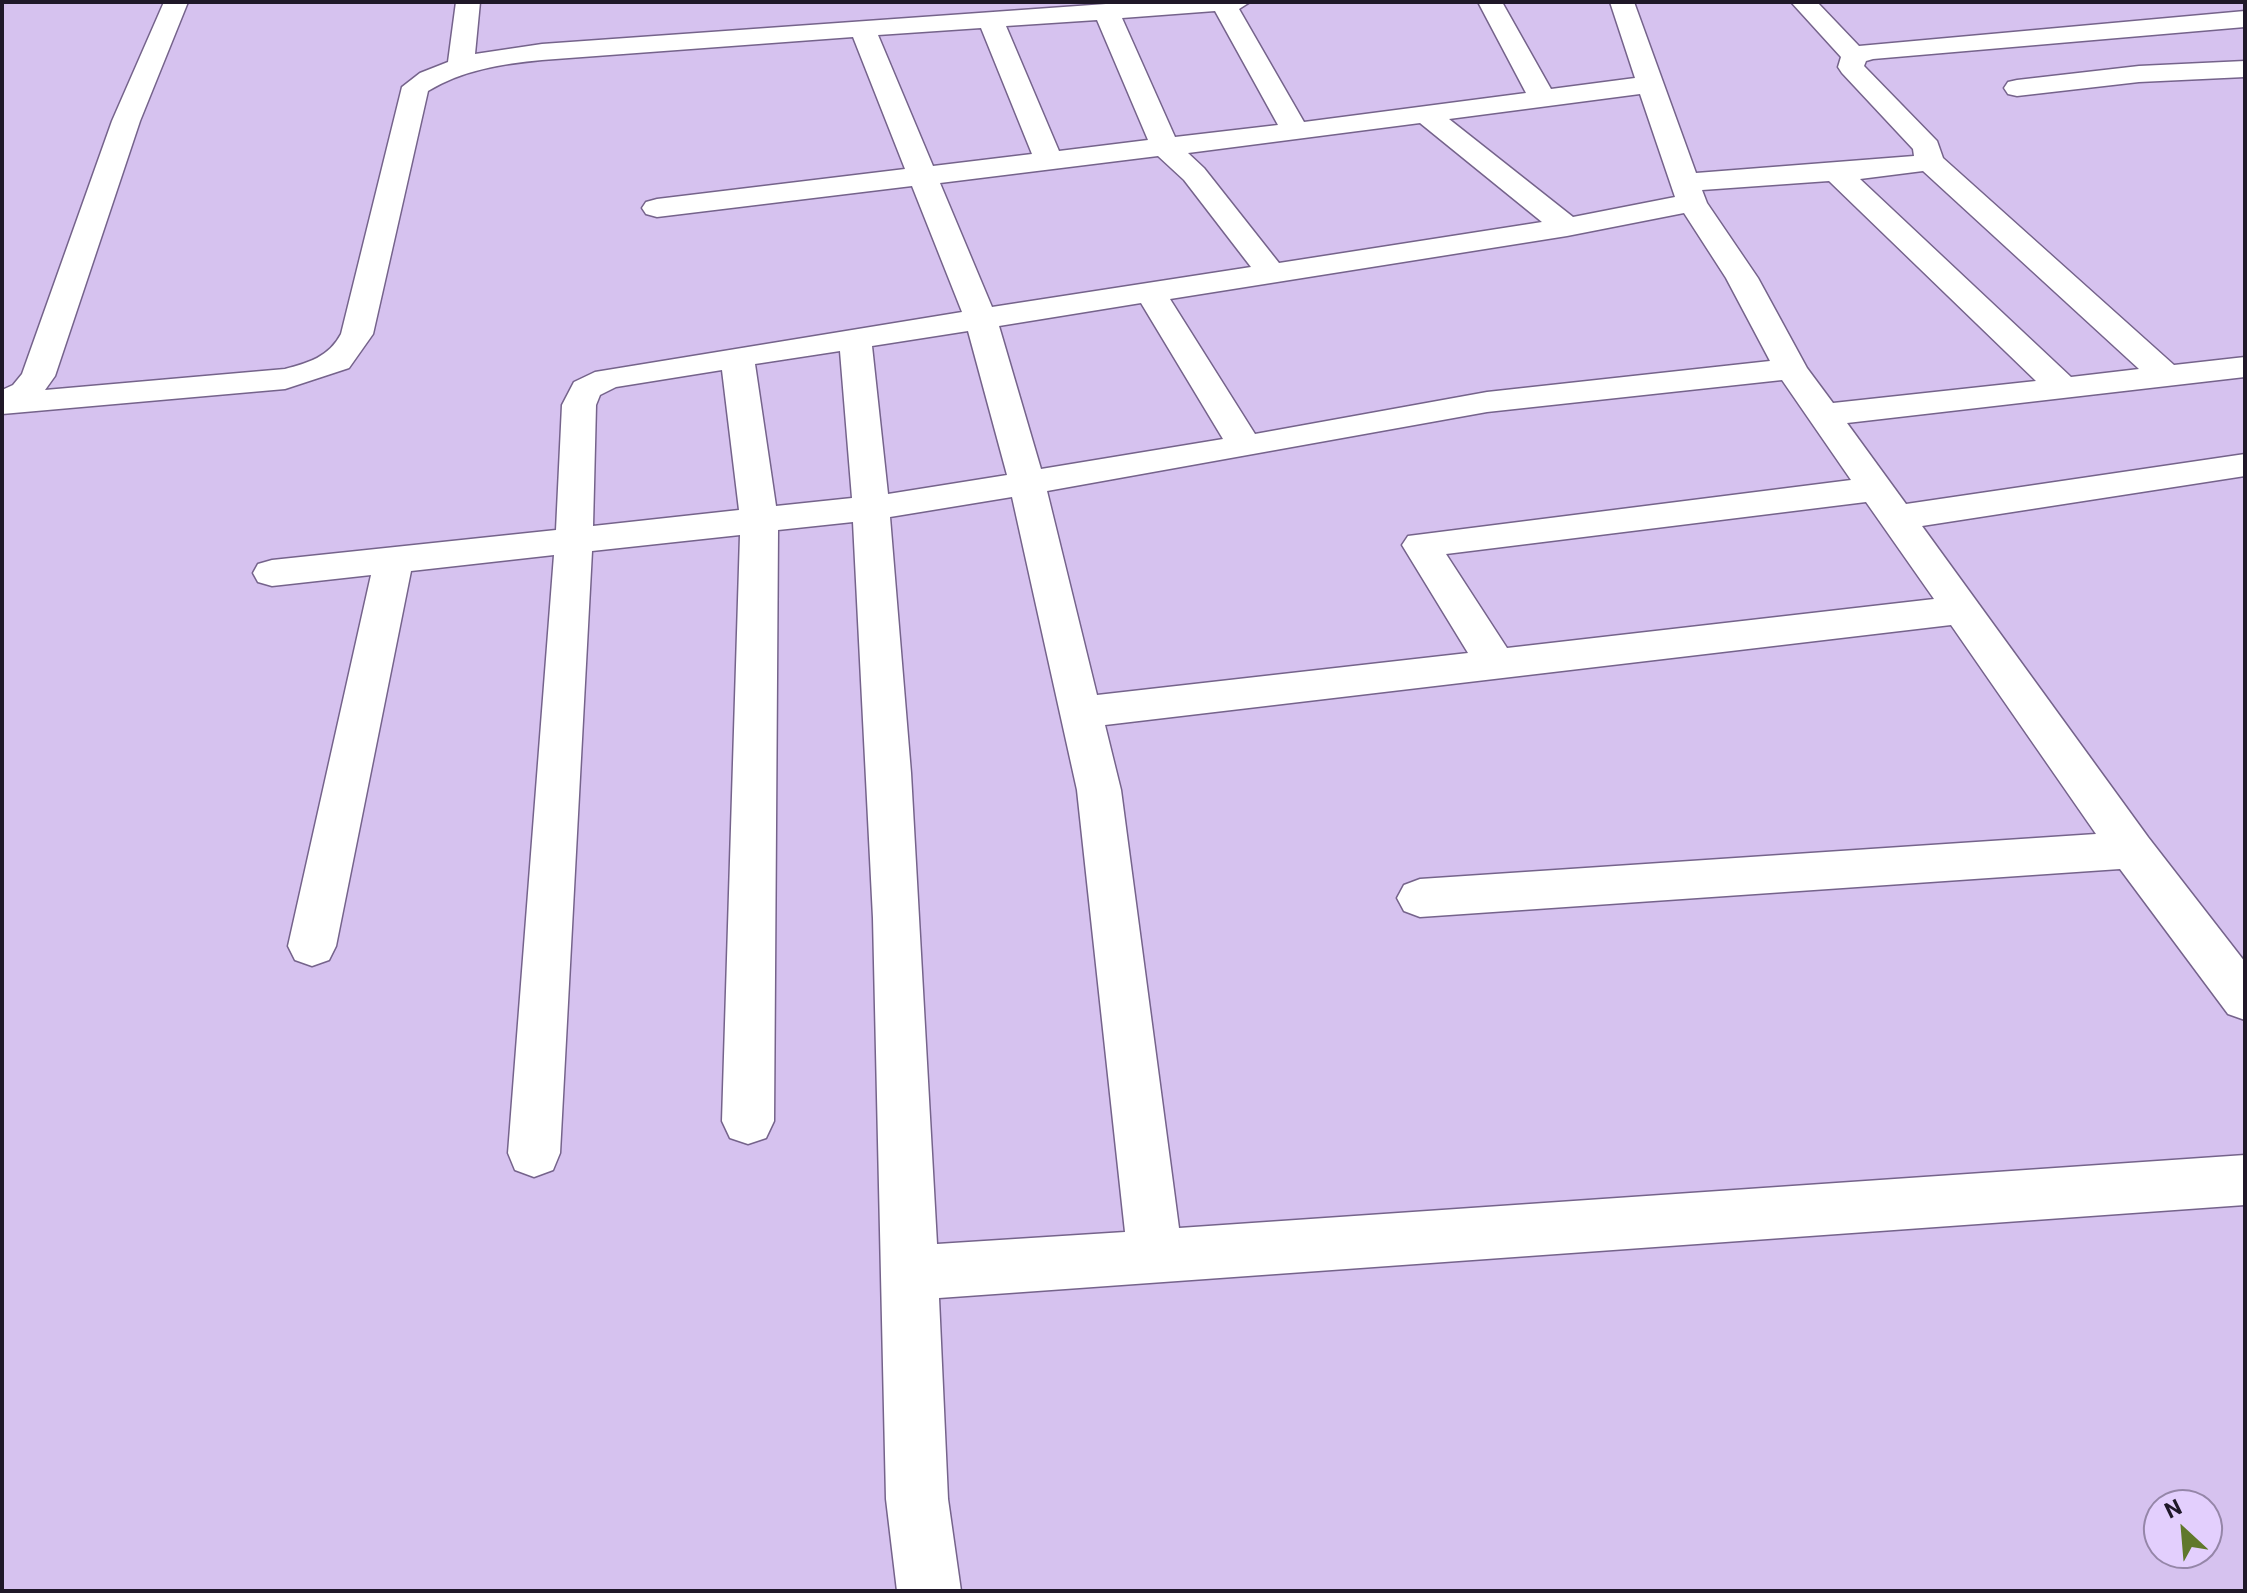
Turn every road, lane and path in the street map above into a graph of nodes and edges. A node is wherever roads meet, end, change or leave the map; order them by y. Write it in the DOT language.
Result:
graph roads {
  1 [pos="176,2"];
  2 [pos="198,2"];
  3 [pos="468,2"];
  4 [pos="1490,2"];
  5 [pos="1622,2"];
  6 [pos="1803,2"];
  7 [pos="1231,3"];
  8 [pos="1107,13"];
  9 [pos="2245,19"];
  10 [pos="991,21"];
  11 [pos="863,30"];
  12 [pos="1854,56"];
  13 [pos="461,65"];
  14 [pos="2245,69"];
  15 [pos="1652,84"];
  16 [pos="2017,88"];
  17 [pos="1542,98"];
  18 [pos="1425,114"];
  19 [pos="1295,131"];
  20 [pos="1165,147"];
  21 [pos="1049,161"];
  22 [pos="1929,161"];
  23 [pos="1836,172"];
  24 [pos="922,176"];
  25 [pos="1689,192"];
  26 [pos="657,208"];
  27 [pos="1567,227"];
  28 [pos="1272,274"];
  29 [pos="1151,294"];
  30 [pos="981,320"];
  31 [pos="855,339"];
  32 [pos="737,357"];
  33 [pos="2245,367"];
  34 [pos="1791,369"];
  35 [pos="2164,374"];
  36 [pos="2063,388"];
  37 [pos="2,404"];
  38 [pos="1824,415"];
  39 [pos="1245,446"];
  40 [pos="2245,465"];
  41 [pos="1027,483"];
  42 [pos="1885,504"];
  43 [pos="873,508"];
  44 [pos="759,520"];
  45 [pos="574,541"];
  46 [pos="394,559"];
  47 [pos="272,573"];
  48 [pos="1960,610"];
  49 [pos="1496,664"];
  50 [pos="1081,712"];
  51 [pos="2132,850"];
  52 [pos="1420,898"];
  53 [pos="312,946"];
  54 [pos="2245,999"];
  55 [pos="748,1121"];
  56 [pos="534,1153"];
  57 [pos="2245,1180"];
  58 [pos="1155,1257"];
  59 [pos="910,1273"];
  60 [pos="929,1591"];
  1 -- 2 [label="street"];
  1 -- 37 [label="street"];
  3 -- 13 [label="street"];
  4 -- 17 [label="street"];
  5 -- 15 [label="street"];
  6 -- 12 [label="street"];
  7 -- 8 [label="street"];
  7 -- 19 [label="street"];
  8 -- 10 [label="street"];
  8 -- 20 [label="street"];
  9 -- 12 [label="street"];
  10 -- 11 [label="street"];
  10 -- 21 [label="street"];
  11 -- 13 [label="street"];
  11 -- 24 [label="street"];
  12 -- 22 [label="street"];
  13 -- 37 [label="street"];
  14 -- 16 [label="street"];
  15 -- 17 [label="street"];
  15 -- 25 [label="street"];
  17 -- 18 [label="street"];
  18 -- 19 [label="street"];
  18 -- 27 [label="street"];
  19 -- 20 [label="street"];
  20 -- 21 [label="street"];
  20 -- 28 [label="street"];
  21 -- 24 [label="street"];
  22 -- 23 [label="street"];
  22 -- 35 [label="street"];
  23 -- 25 [label="street"];
  23 -- 36 [label="street"];
  24 -- 26 [label="street"];
  24 -- 30 [label="street"];
  25 -- 27 [label="street"];
  25 -- 34 [label="street"];
  27 -- 28 [label="street"];
  28 -- 29 [label="street"];
  29 -- 30 [label="street"];
  29 -- 39 [label="street"];
  30 -- 31 [label="street"];
  30 -- 41 [label="street"];
  31 -- 32 [label="street"];
  31 -- 43 [label="street"];
  32 -- 44 [label="street"];
  32 -- 45 [label="street"];
  33 -- 35 [label="street"];
  34 -- 38 [label="street"];
  34 -- 39 [label="street"];
  35 -- 36 [label="street"];
  36 -- 38 [label="street"];
  38 -- 42 [label="street"];
  39 -- 41 [label="street"];
  40 -- 42 [label="street"];
  41 -- 43 [label="street"];
  41 -- 50 [label="street"];
  42 -- 48 [label="street"];
  42 -- 49 [label="street"];
  43 -- 44 [label="street"];
  43 -- 59 [label="street"];
  44 -- 45 [label="street"];
  44 -- 55 [label="street"];
  45 -- 46 [label="street"];
  45 -- 56 [label="street"];
  46 -- 47 [label="street"];
  46 -- 53 [label="street"];
  48 -- 49 [label="street"];
  48 -- 51 [label="street"];
  49 -- 50 [label="street"];
  50 -- 58 [label="street"];
  51 -- 52 [label="street"];
  51 -- 54 [label="street"];
  57 -- 58 [label="street"];
  58 -- 59 [label="street"];
  59 -- 60 [label="street"];
}
